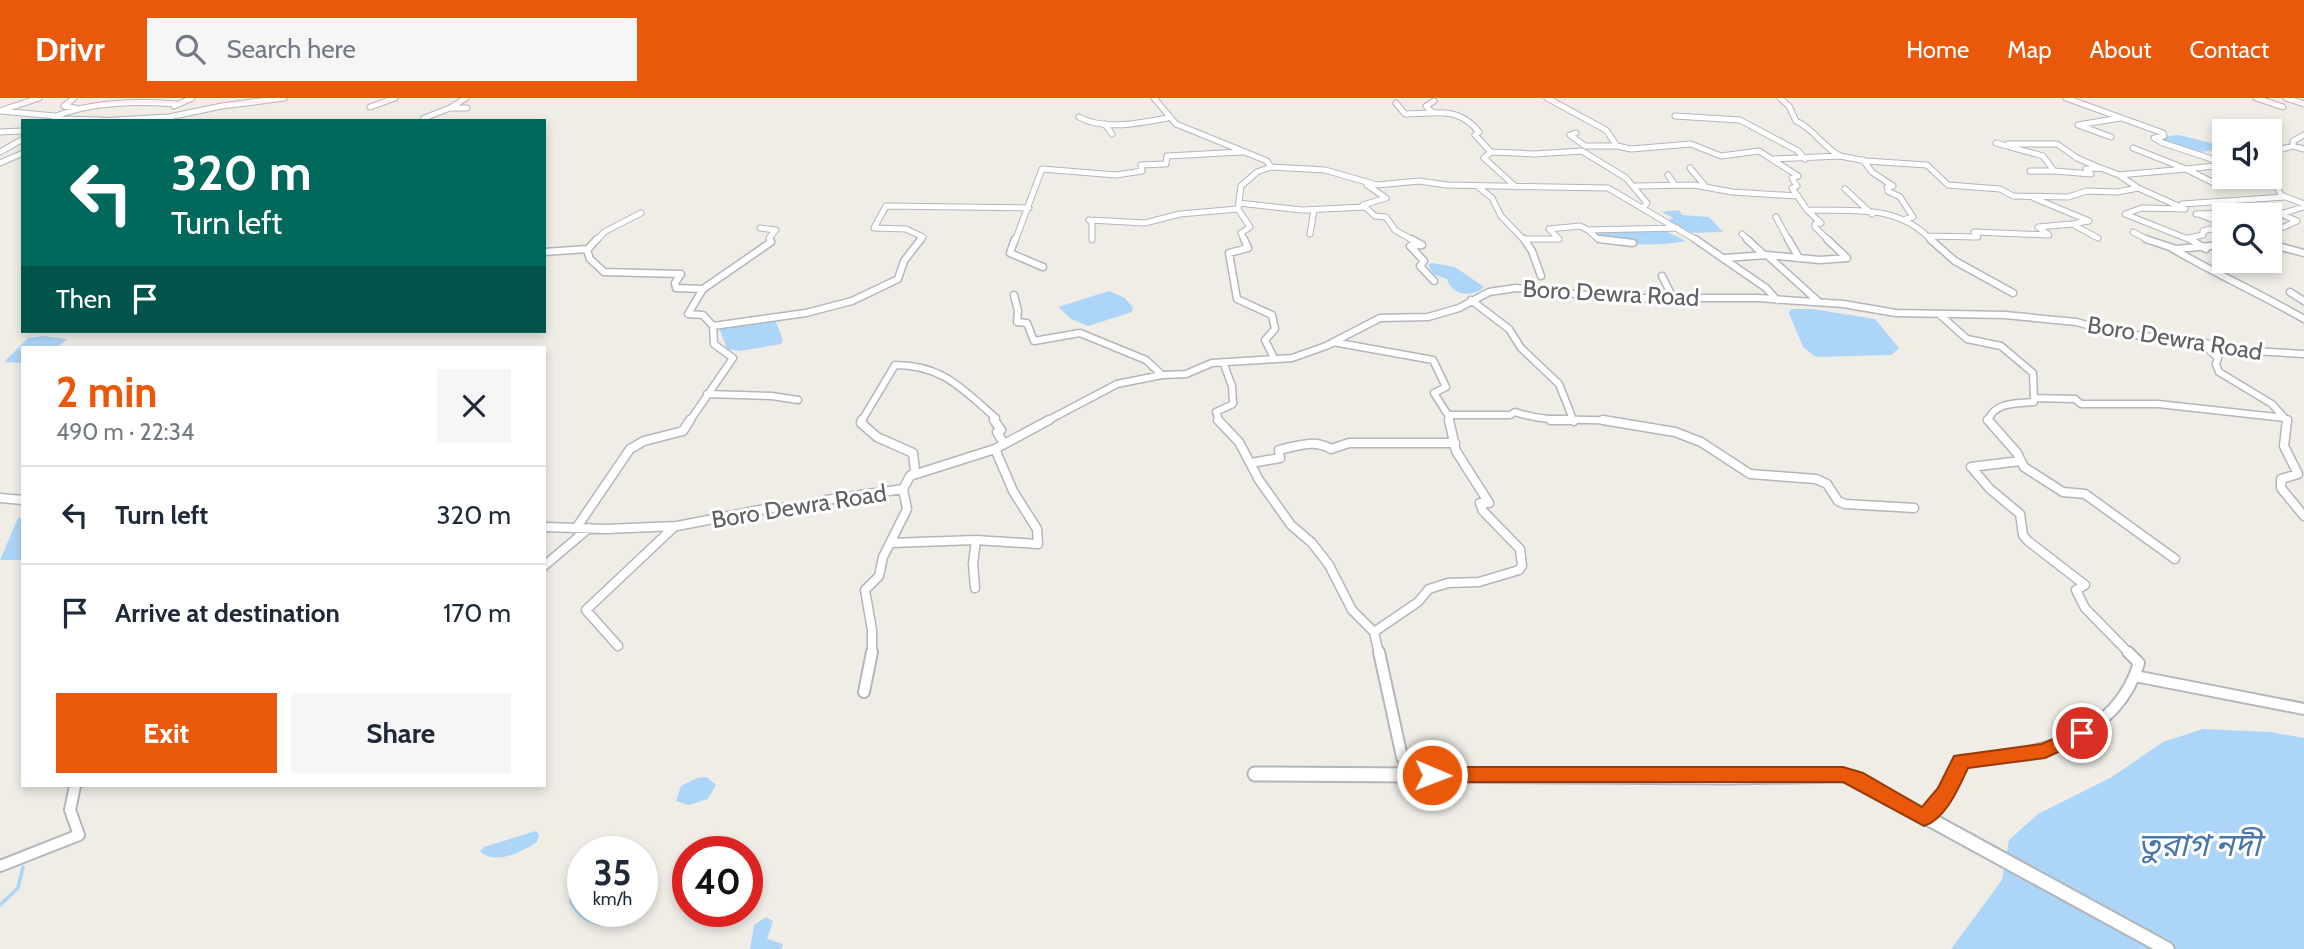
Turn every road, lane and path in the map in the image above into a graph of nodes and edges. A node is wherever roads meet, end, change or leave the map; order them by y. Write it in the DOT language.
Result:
graph roads {
  1 [pos="39,98"];
  2 [pos="74,98"];
  3 [pos="192,98"];
  4 [pos="284,98"];
  5 [pos="395,98"];
  6 [pos="466,98"];
  7 [pos="1154,98"];
  8 [pos="1547,98"];
  9 [pos="1780,98"];
  10 [pos="2066,98"];
  11 [pos="2256,98"];
  12 [pos="2286,98"];
  13 [pos="1434,101"];
  14 [pos="1396,103"];
  15 [pos="176,104"];
  16 [pos="2304,104"];
  17 [pos="370,107"];
  18 [pos="2283,107"];
  19 [pos="75,108"];
  20 [pos="450,108"];
  21 [pos="467,108"];
  22 [pos="1433,113"];
  23 [pos="1675,116"];
  24 [pos="54,117"];
  25 [pos="1079,117"];
  26 [pos="2123,117"];
  27 [pos="424,118"];
  28 [pos="1167,118"];
  29 [pos="56,119"];
  30 [pos="98,119"];
  31 [pos="167,119"];
  32 [pos="1716,120"];
  33 [pos="1105,124"];
  34 [pos="1721,124"];
  35 [pos="21,131"];
  36 [pos="0,132"];
  37 [pos="1576,133"];
  38 [pos="1112,134"];
  39 [pos="2304,135"];
  40 [pos="2111,136"];
  41 [pos="21,141"];
  42 [pos="0,143"];
  43 [pos="1996,143"];
  44 [pos="2008,144"];
  45 [pos="1585,146"];
  46 [pos="1616,146"];
  47 [pos="2293,146"];
  48 [pos="2133,148"];
  49 [pos="2282,149"];
  50 [pos="2304,149"];
  51 [pos="1242,152"];
  52 [pos="1491,152"];
  53 [pos="0,153"];
  54 [pos="21,153"];
  55 [pos="21,154"];
  56 [pos="1590,156"];
  57 [pos="1840,156"];
  58 [pos="1772,159"];
  59 [pos="1805,159"];
  60 [pos="1863,160"];
  61 [pos="2212,160"];
  62 [pos="0,163"];
  63 [pos="2212,166"];
  64 [pos="1271,167"];
  65 [pos="2101,168"];
  66 [pos="1690,169"];
  67 [pos="2186,169"];
  68 [pos="2030,171"];
  69 [pos="2054,171"];
  70 [pos="1668,175"];
  71 [pos="2119,175"];
  72 [pos="2212,182"];
  73 [pos="1367,185"];
  74 [pos="1675,185"];
  75 [pos="1477,186"];
  76 [pos="1635,186"];
  77 [pos="1516,187"];
  78 [pos="1706,187"];
  79 [pos="2138,188"];
  80 [pos="1845,189"];
  81 [pos="2278,189"];
  82 [pos="1798,196"];
  83 [pos="2031,197"];
  84 [pos="2285,197"];
  85 [pos="2179,204"];
  86 [pos="2304,205"];
  87 [pos="1239,206"];
  88 [pos="1365,207"];
  89 [pos="1644,207"];
  90 [pos="1029,208"];
  91 [pos="1807,209"];
  92 [pos="2185,209"];
  93 [pos="1314,210"];
  94 [pos="2282,212"];
  95 [pos="641,213"];
  96 [pos="1872,214"];
  97 [pos="2196,214"];
  98 [pos="2212,214"];
  99 [pos="2282,215"];
  100 [pos="1776,218"];
  101 [pos="1573,219"];
  102 [pos="1906,219"];
  103 [pos="2212,220"];
  104 [pos="2072,224"];
  105 [pos="1580,226"];
  106 [pos="2282,226"];
  107 [pos="760,228"];
  108 [pos="1677,228"];
  109 [pos="1588,230"];
  110 [pos="2212,230"];
  111 [pos="2133,232"];
  112 [pos="1310,234"];
  113 [pos="1742,234"];
  114 [pos="1927,236"];
  115 [pos="2098,238"];
  116 [pos="2188,238"];
  117 [pos="1524,239"];
  118 [pos="1092,240"];
  119 [pos="1633,243"];
  120 [pos="2212,247"];
  121 [pos="2282,247"];
  122 [pos="2206,248"];
  123 [pos="587,249"];
  124 [pos="2173,249"];
  125 [pos="546,252"];
  126 [pos="2304,253"];
  127 [pos="1766,255"];
  128 [pos="1725,258"];
  129 [pos="1799,258"];
  130 [pos="1043,267"];
  131 [pos="1541,276"];
  132 [pos="1662,276"];
  133 [pos="1434,281"];
  134 [pos="703,289"];
  135 [pos="2290,292"];
  136 [pos="2013,293"];
  137 [pos="1014,295"];
  138 [pos="1673,298"];
  139 [pos="1471,300"];
  140 [pos="1778,300"];
  141 [pos="2304,300"];
  142 [pos="1819,302"];
  143 [pos="1939,314"];
  144 [pos="2304,319"];
  145 [pos="713,326"];
  146 [pos="1333,342"];
  147 [pos="2202,343"];
  148 [pos="2304,354"];
  149 [pos="1275,358"];
  150 [pos="1223,362"];
  151 [pos="1163,375"];
  152 [pos="707,394"];
  153 [pos="2034,398"];
  154 [pos="798,400"];
  155 [pos="1448,415"];
  156 [pos="2285,418"];
  157 [pos="1574,422"];
  158 [pos="1455,443"];
  159 [pos="1004,444"];
  160 [pos="995,449"];
  161 [pos="2020,461"];
  162 [pos="1251,463"];
  163 [pos="910,476"];
  164 [pos="903,489"];
  165 [pos="0,498"];
  166 [pos="21,499"];
  167 [pos="1914,508"];
  168 [pos="2304,516"];
  169 [pos="677,526"];
  170 [pos="546,527"];
  171 [pos="578,527"];
  172 [pos="589,528"];
  173 [pos="976,540"];
  174 [pos="890,543"];
  175 [pos="2175,559"];
  176 [pos="546,564"];
  177 [pos="975,588"];
  178 [pos="1374,632"];
  179 [pos="618,646"];
  180 [pos="2135,676"];
  181 [pos="864,692"];
  182 [pos="2304,709"];
  183 [pos="1255,774"];
  184 [pos="1411,775"];
  185 [pos="75,787"];
  186 [pos="1924,818"];
  187 [pos="0,866"];
  188 [pos="2167,949"];
  1 -- 24 [label="street"];
  2 -- 19 [label="street"];
  3 -- 15 [label="street"];
  4 -- 31 [label="street"];
  5 -- 17 [label="street"];
  6 -- 20 [label="street"];
  7 -- 28 [label="street"];
  8 -- 46 [label="street"];
  9 -- 57 [label="street"];
  10 -- 26 [label="street"];
  11 -- 18 [label="street"];
  12 -- 16 [label="street"];
  13 -- 22 [label="street"];
  14 -- 22 [label="street"];
  15 -- 19 [label="street"];
  15 -- 31 [label="street"];
  19 -- 24 [label="street"];
  20 -- 21 [label="street"];
  20 -- 27 [label="street"];
  22 -- 52 [label="street"];
  23 -- 32 [label="street"];
  25 -- 33 [label="street"];
  26 -- 40 [label="street"];
  26 -- 61 [label="street"];
  28 -- 33 [label="street"];
  28 -- 51 [label="street"];
  29 -- 30 [label="street"];
  32 -- 34 [label="street"];
  32 -- 59 [label="street"];
  33 -- 38 [label="street"];
  35 -- 36 [label="street"];
  37 -- 45 [label="street"];
  39 -- 47 [label="street"];
  41 -- 42 [label="street"];
  41 -- 53 [label="street"];
  43 -- 44 [label="street"];
  44 -- 65 [label="street"];
  44 -- 69 [label="street"];
  45 -- 46 [label="street"];
  45 -- 56 [label="street"];
  46 -- 58 [label="street"];
  47 -- 49 [label="street"];
  47 -- 50 [label="street"];
  48 -- 67 [label="street"];
  51 -- 64 [label="street"];
  51 -- 90 [label="street"];
  52 -- 56 [label="street"];
  52 -- 77 [label="street"];
  53 -- 54 [label="street"];
  55 -- 62 [label="street"];
  56 -- 76 [label="street"];
  57 -- 59 [label="street"];
  57 -- 60 [label="street"];
  58 -- 59 [label="street"];
  58 -- 82 [label="street"];
  60 -- 83 [label="street"];
  60 -- 102 [label="street"];
  63 -- 67 [label="street"];
  64 -- 73 [label="street"];
  64 -- 87 [label="street"];
  65 -- 69 [label="street"];
  65 -- 71 [label="street"];
  66 -- 78 [label="street"];
  67 -- 71 [label="street"];
  67 -- 72 [label="street"];
  68 -- 69 [label="street"];
  70 -- 74 [label="street"];
  71 -- 79 [label="street"];
  73 -- 75 [label="street"];
  73 -- 88 [label="street"];
  74 -- 76 [label="street"];
  74 -- 78 [label="street"];
  75 -- 77 [label="street"];
  75 -- 117 [label="street"];
  76 -- 89 [label="street"];
  77 -- 89 [label="street"];
  78 -- 82 [label="street"];
  79 -- 83 [label="street"];
  79 -- 85 [label="street"];
  80 -- 96 [label="street"];
  81 -- 84 [label="street"];
  82 -- 91 [label="street"];
  83 -- 104 [label="street"];
  84 -- 85 [label="street"];
  84 -- 86 [label="street"];
  85 -- 92 [label="street"];
  86 -- 94 [label="street"];
  87 -- 93 [label="street"];
  87 -- 118 [label="street"];
  87 -- 149 [label="street"];
  88 -- 93 [label="street"];
  88 -- 133 [label="street"];
  89 -- 108 [label="street"];
  90 -- 130 [label="street"];
  90 -- 145 [label="street"];
  91 -- 96 [label="street"];
  91 -- 129 [label="street"];
  92 -- 97 [label="street"];
  92 -- 116 [label="street"];
  93 -- 112 [label="street"];
  95 -- 123 [label="street"];
  96 -- 102 [label="street"];
  97 -- 98 [label="street"];
  97 -- 103 [label="street"];
  99 -- 106 [label="street"];
  100 -- 129 [label="street"];
  101 -- 105 [label="street"];
  102 -- 114 [label="street"];
  104 -- 114 [label="street"];
  104 -- 115 [label="street"];
  105 -- 109 [label="street"];
  105 -- 117 [label="street"];
  107 -- 134 [label="street"];
  108 -- 109 [label="street"];
  108 -- 128 [label="street"];
  109 -- 119 [label="street"];
  110 -- 116 [label="street"];
  111 -- 124 [label="street"];
  113 -- 127 [label="street"];
  114 -- 136 [label="street"];
  116 -- 122 [label="street"];
  117 -- 131 [label="street"];
  120 -- 122 [label="street"];
  121 -- 126 [label="street"];
  122 -- 124 [label="street"];
  123 -- 125 [label="street"];
  123 -- 134 [label="street"];
  124 -- 144 [label="street"];
  127 -- 128 [label="street"];
  127 -- 129 [label="street"];
  127 -- 142 [label="street"];
  128 -- 140 [label="street"];
  132 -- 138 [label="street"];
  134 -- 145 [label="street"];
  135 -- 141 [label="street"];
  137 -- 151 [label="street"];
  138 -- 139 [label="street, Boro Dewra Road"];
  138 -- 140 [label="street, Boro Dewra Road"];
  139 -- 146 [label="street, Boro Dewra Road"];
  139 -- 157 [label="street"];
  140 -- 142 [label="street, Boro Dewra Road"];
  142 -- 143 [label="street, Boro Dewra Road"];
  143 -- 147 [label="street, Boro Dewra Road"];
  143 -- 153 [label="street"];
  145 -- 152 [label="street"];
  146 -- 149 [label="street, Boro Dewra Road"];
  146 -- 155 [label="street"];
  147 -- 148 [label="street, Boro Dewra Road"];
  147 -- 156 [label="street"];
  149 -- 150 [label="street, Boro Dewra Road"];
  150 -- 151 [label="street, Boro Dewra Road"];
  150 -- 162 [label="street"];
  151 -- 159 [label="street, Boro Dewra Road"];
  152 -- 154 [label="street"];
  152 -- 171 [label="street"];
  153 -- 156 [label="street"];
  153 -- 161 [label="street"];
  155 -- 157 [label="street"];
  155 -- 158 [label="street"];
  156 -- 168 [label="street"];
  157 -- 167 [label="street"];
  158 -- 162 [label="street"];
  158 -- 178 [label="street"];
  159 -- 160 [label="street, Boro Dewra Road"];
  159 -- 163 [label="street"];
  160 -- 163 [label="street, Boro Dewra Road"];
  160 -- 173 [label="street"];
  161 -- 175 [label="street"];
  161 -- 180 [label="street"];
  162 -- 178 [label="street"];
  163 -- 164 [label="street, Boro Dewra Road"];
  164 -- 169 [label="street, Boro Dewra Road"];
  164 -- 174 [label="street"];
  165 -- 166 [label="street"];
  169 -- 172 [label="street, Boro Dewra Road"];
  169 -- 179 [label="street"];
  170 -- 171 [label="street, Boro Dewra Road"];
  171 -- 172 [label="street, Boro Dewra Road"];
  172 -- 176 [label="street"];
  173 -- 174 [label="street"];
  173 -- 177 [label="street"];
  174 -- 181 [label="street"];
  178 -- 184 [label="street"];
  180 -- 182 [label="street"];
  180 -- 186 [label="street"];
  183 -- 184 [label="street"];
  184 -- 186 [label="street"];
  185 -- 187 [label="street"];
  186 -- 188 [label="street"];
}
